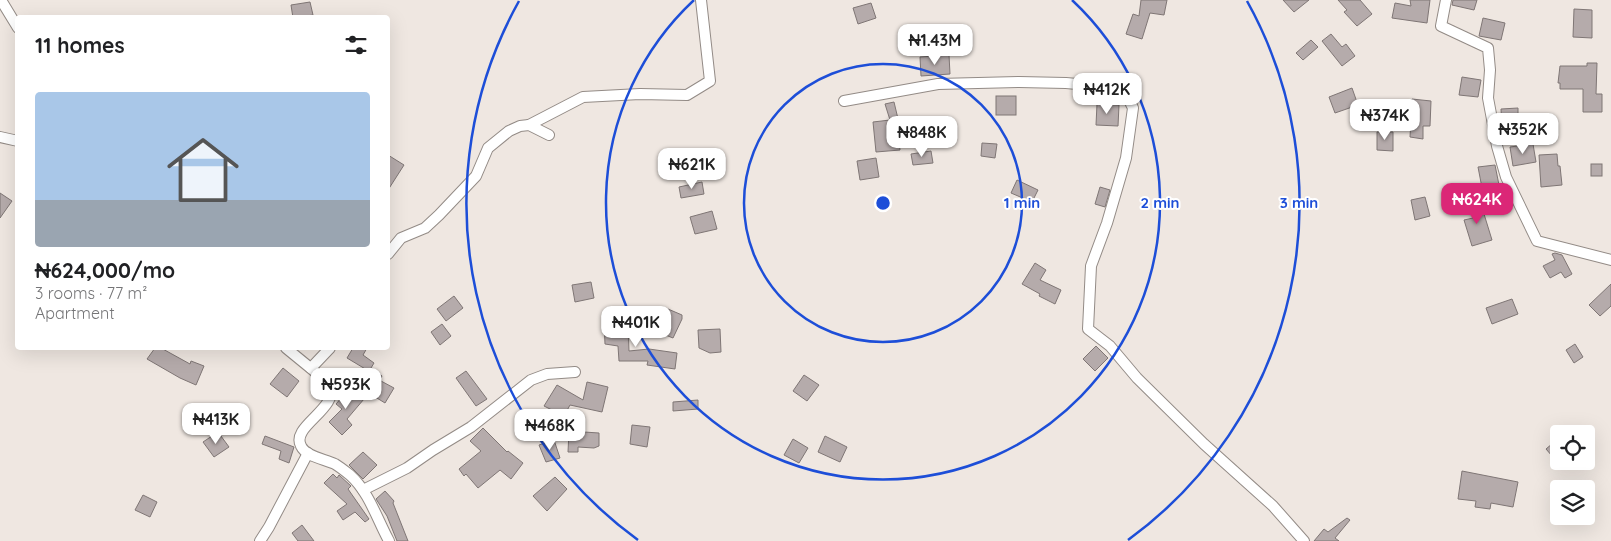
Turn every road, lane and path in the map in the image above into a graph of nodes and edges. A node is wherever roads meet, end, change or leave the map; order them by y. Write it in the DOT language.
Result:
graph roads {
  1 [pos="1,0"];
  2 [pos="701,0"];
  3 [pos="1446,0"];
  4 [pos="15,23"];
  5 [pos="844,101"];
  6 [pos="529,125"];
  7 [pos="549,135"];
  8 [pos="0,137"];
  9 [pos="15,140"];
  10 [pos="390,249"];
  11 [pos="1611,260"];
  12 [pos="288,350"];
  13 [pos="328,350"];
  14 [pos="311,368"];
  15 [pos="574,372"];
  16 [pos="308,453"];
  17 [pos="363,490"];
  18 [pos="260,541"];
  19 [pos="390,541"];
  20 [pos="1304,541"];
  1 -- 4 [label="street"];
  2 -- 6 [label="street"];
  3 -- 11 [label="street"];
  5 -- 20 [label="street"];
  6 -- 7 [label="street"];
  6 -- 10 [label="street"];
  8 -- 9 [label="street"];
  12 -- 14 [label="street"];
  13 -- 14 [label="street"];
  14 -- 16 [label="street"];
  15 -- 17 [label="street"];
  16 -- 17 [label="street"];
  16 -- 18 [label="street"];
  17 -- 19 [label="street"];
}
